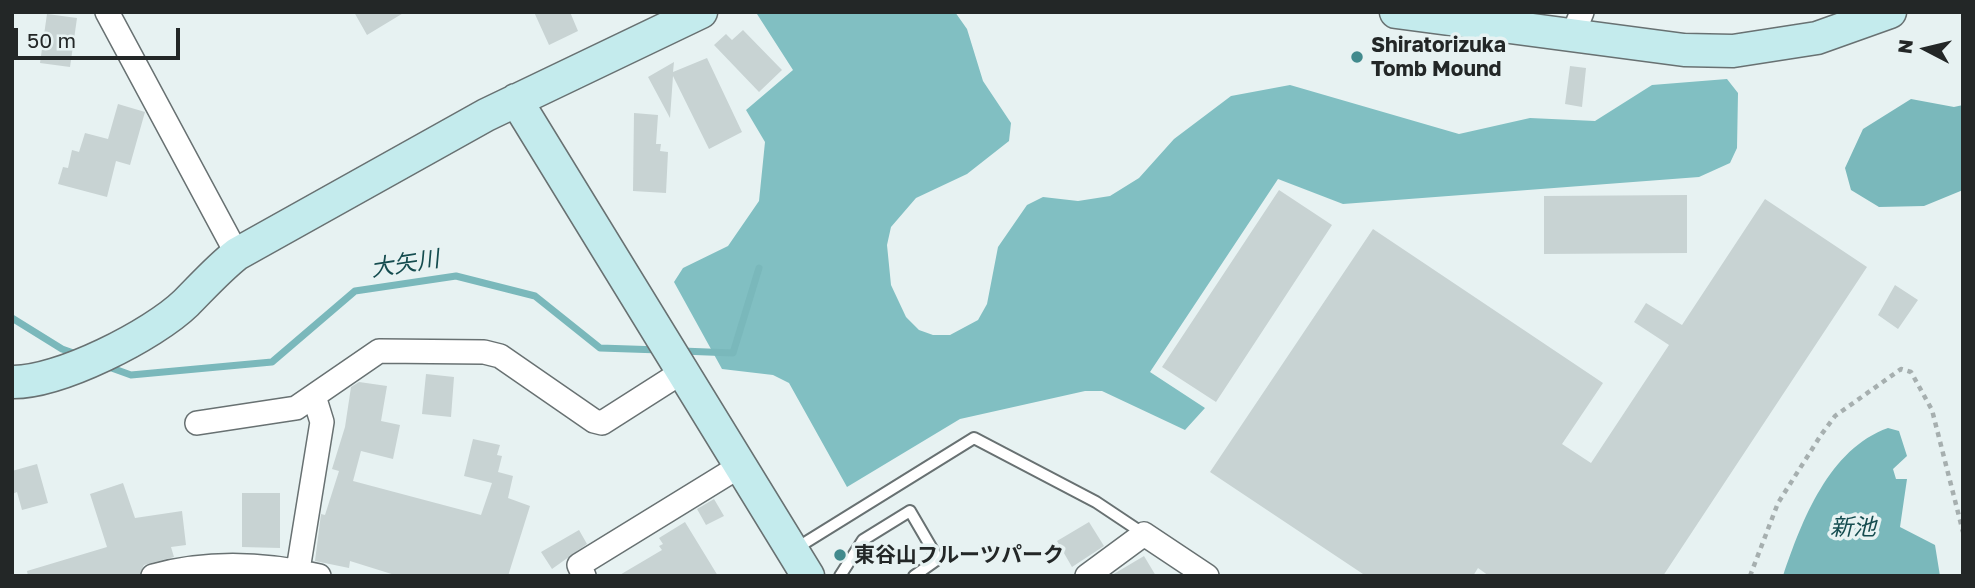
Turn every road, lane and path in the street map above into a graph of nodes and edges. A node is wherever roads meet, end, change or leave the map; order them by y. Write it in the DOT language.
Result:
graph roads {
  1 [pos="107,12"];
  2 [pos="701,12"];
  3 [pos="1396,12"];
  4 [pos="1889,12"];
  5 [pos="1578,23"];
  6 [pos="516,100"];
  7 [pos="237,254"];
  8 [pos="684,377"];
  9 [pos="12,382"];
  10 [pos="314,396"];
  11 [pos="197,423"];
  12 [pos="740,466"];
  13 [pos="1963,532"];
  14 [pos="1144,534"];
  15 [pos="801,563"];
  16 [pos="575,572"];
  17 [pos="297,573"];
  18 [pos="153,576"];
  19 [pos="319,576"];
  20 [pos="840,576"];
  21 [pos="914,576"];
  22 [pos="1087,576"];
  23 [pos="1207,576"];
  24 [pos="1750,576"];
  1 -- 7 [label="street"];
  2 -- 6 [label="street"];
  3 -- 5 [label="street"];
  4 -- 5 [label="street"];
  6 -- 7 [label="street"];
  6 -- 8 [label="street"];
  7 -- 9 [label="street"];
  8 -- 10 [label="street"];
  8 -- 12 [label="street"];
  10 -- 11 [label="street"];
  10 -- 17 [label="street"];
  12 -- 15 [label="street"];
  12 -- 16 [label="street"];
  13 -- 24 [label="path"];
  14 -- 15 [label="lane"];
  14 -- 22 [label="street"];
  14 -- 23 [label="street"];
  17 -- 18 [label="street"];
  17 -- 19 [label="street"];
  20 -- 21 [label="lane"];
}
